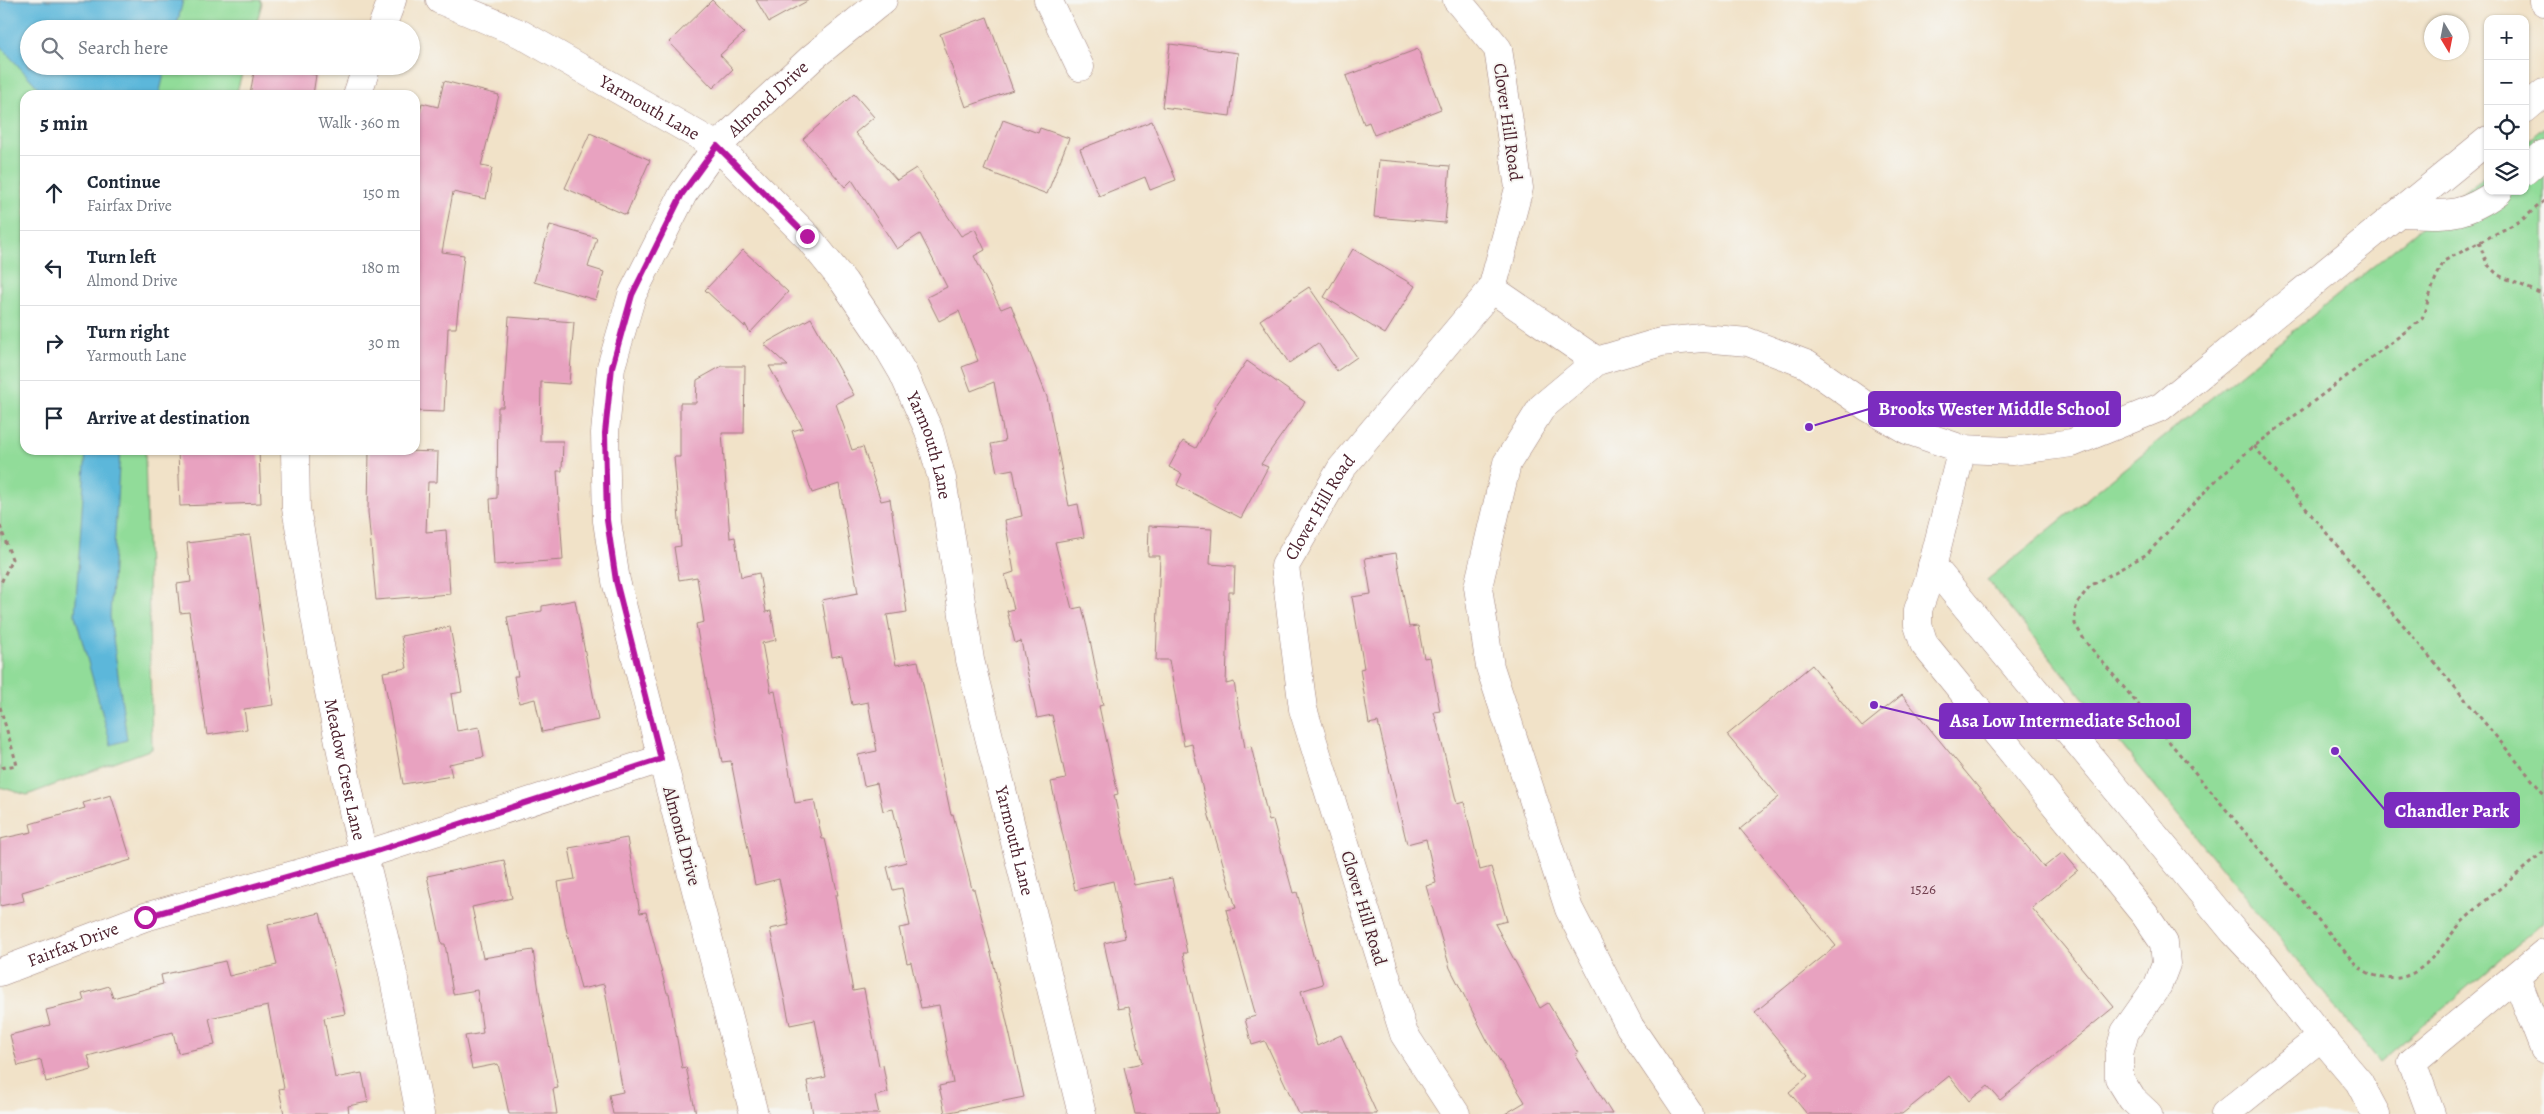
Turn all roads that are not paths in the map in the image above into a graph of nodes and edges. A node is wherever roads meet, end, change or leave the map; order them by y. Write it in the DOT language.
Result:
graph roads {
  1 [pos="392,0"];
  2 [pos="440,0"];
  3 [pos="883,0"];
  4 [pos="1048,0"];
  5 [pos="1457,0"];
  6 [pos="384,20"];
  7 [pos="1080,67"];
  8 [pos="365,75"];
  9 [pos="359,90"];
  10 [pos="2544,94"];
  11 [pos="2529,106"];
  12 [pos="2484,143"];
  13 [pos="717,146"];
  14 [pos="2544,154"];
  15 [pos="2529,167"];
  16 [pos="2493,195"];
  17 [pos="2400,213"];
  18 [pos="1492,289"];
  19 [pos="1597,362"];
  20 [pos="1962,449"];
  21 [pos="295,455"];
  22 [pos="1932,564"];
  23 [pos="661,759"];
  24 [pos="364,855"];
  25 [pos="2544,953"];
  26 [pos="0,972"];
  27 [pos="2516,977"];
  28 [pos="2321,1037"];
  29 [pos="2544,1049"];
  30 [pos="420,1114"];
  31 [pos="754,1114"];
  32 [pos="1082,1114"];
  33 [pos="1456,1114"];
  34 [pos="1689,1114"];
  35 [pos="2148,1114"];
  36 [pos="2225,1114"];
  37 [pos="2376,1114"];
  38 [pos="2431,1114"];
  1 -- 6 [label="street"];
  2 -- 13 [label="street, Yarmouth Lane"];
  3 -- 13 [label="street, Almond Drive"];
  4 -- 7 [label="street"];
  5 -- 18 [label="street, Clover Hill Road"];
  8 -- 9 [label="street"];
  10 -- 11 [label="street"];
  12 -- 17 [label="street"];
  13 -- 23 [label="street, Almond Drive"];
  13 -- 32 [label="street, Yarmouth Lane"];
  14 -- 15 [label="street"];
  16 -- 17 [label="street"];
  17 -- 20 [label="street"];
  18 -- 19 [label="street"];
  18 -- 33 [label="street, Clover Hill Road"];
  19 -- 20 [label="street"];
  19 -- 34 [label="street"];
  20 -- 22 [label="street"];
  21 -- 24 [label="street, Meadow Crest Lane"];
  22 -- 28 [label="street"];
  22 -- 35 [label="street"];
  23 -- 24 [label="street, Fairfax Drive"];
  23 -- 31 [label="street, Almond Drive"];
  24 -- 26 [label="street, Fairfax Drive"];
  24 -- 30 [label="street, Meadow Crest Lane"];
  25 -- 27 [label="street"];
  27 -- 29 [label="street"];
  27 -- 38 [label="street"];
  28 -- 36 [label="street"];
  28 -- 37 [label="street"];
}
